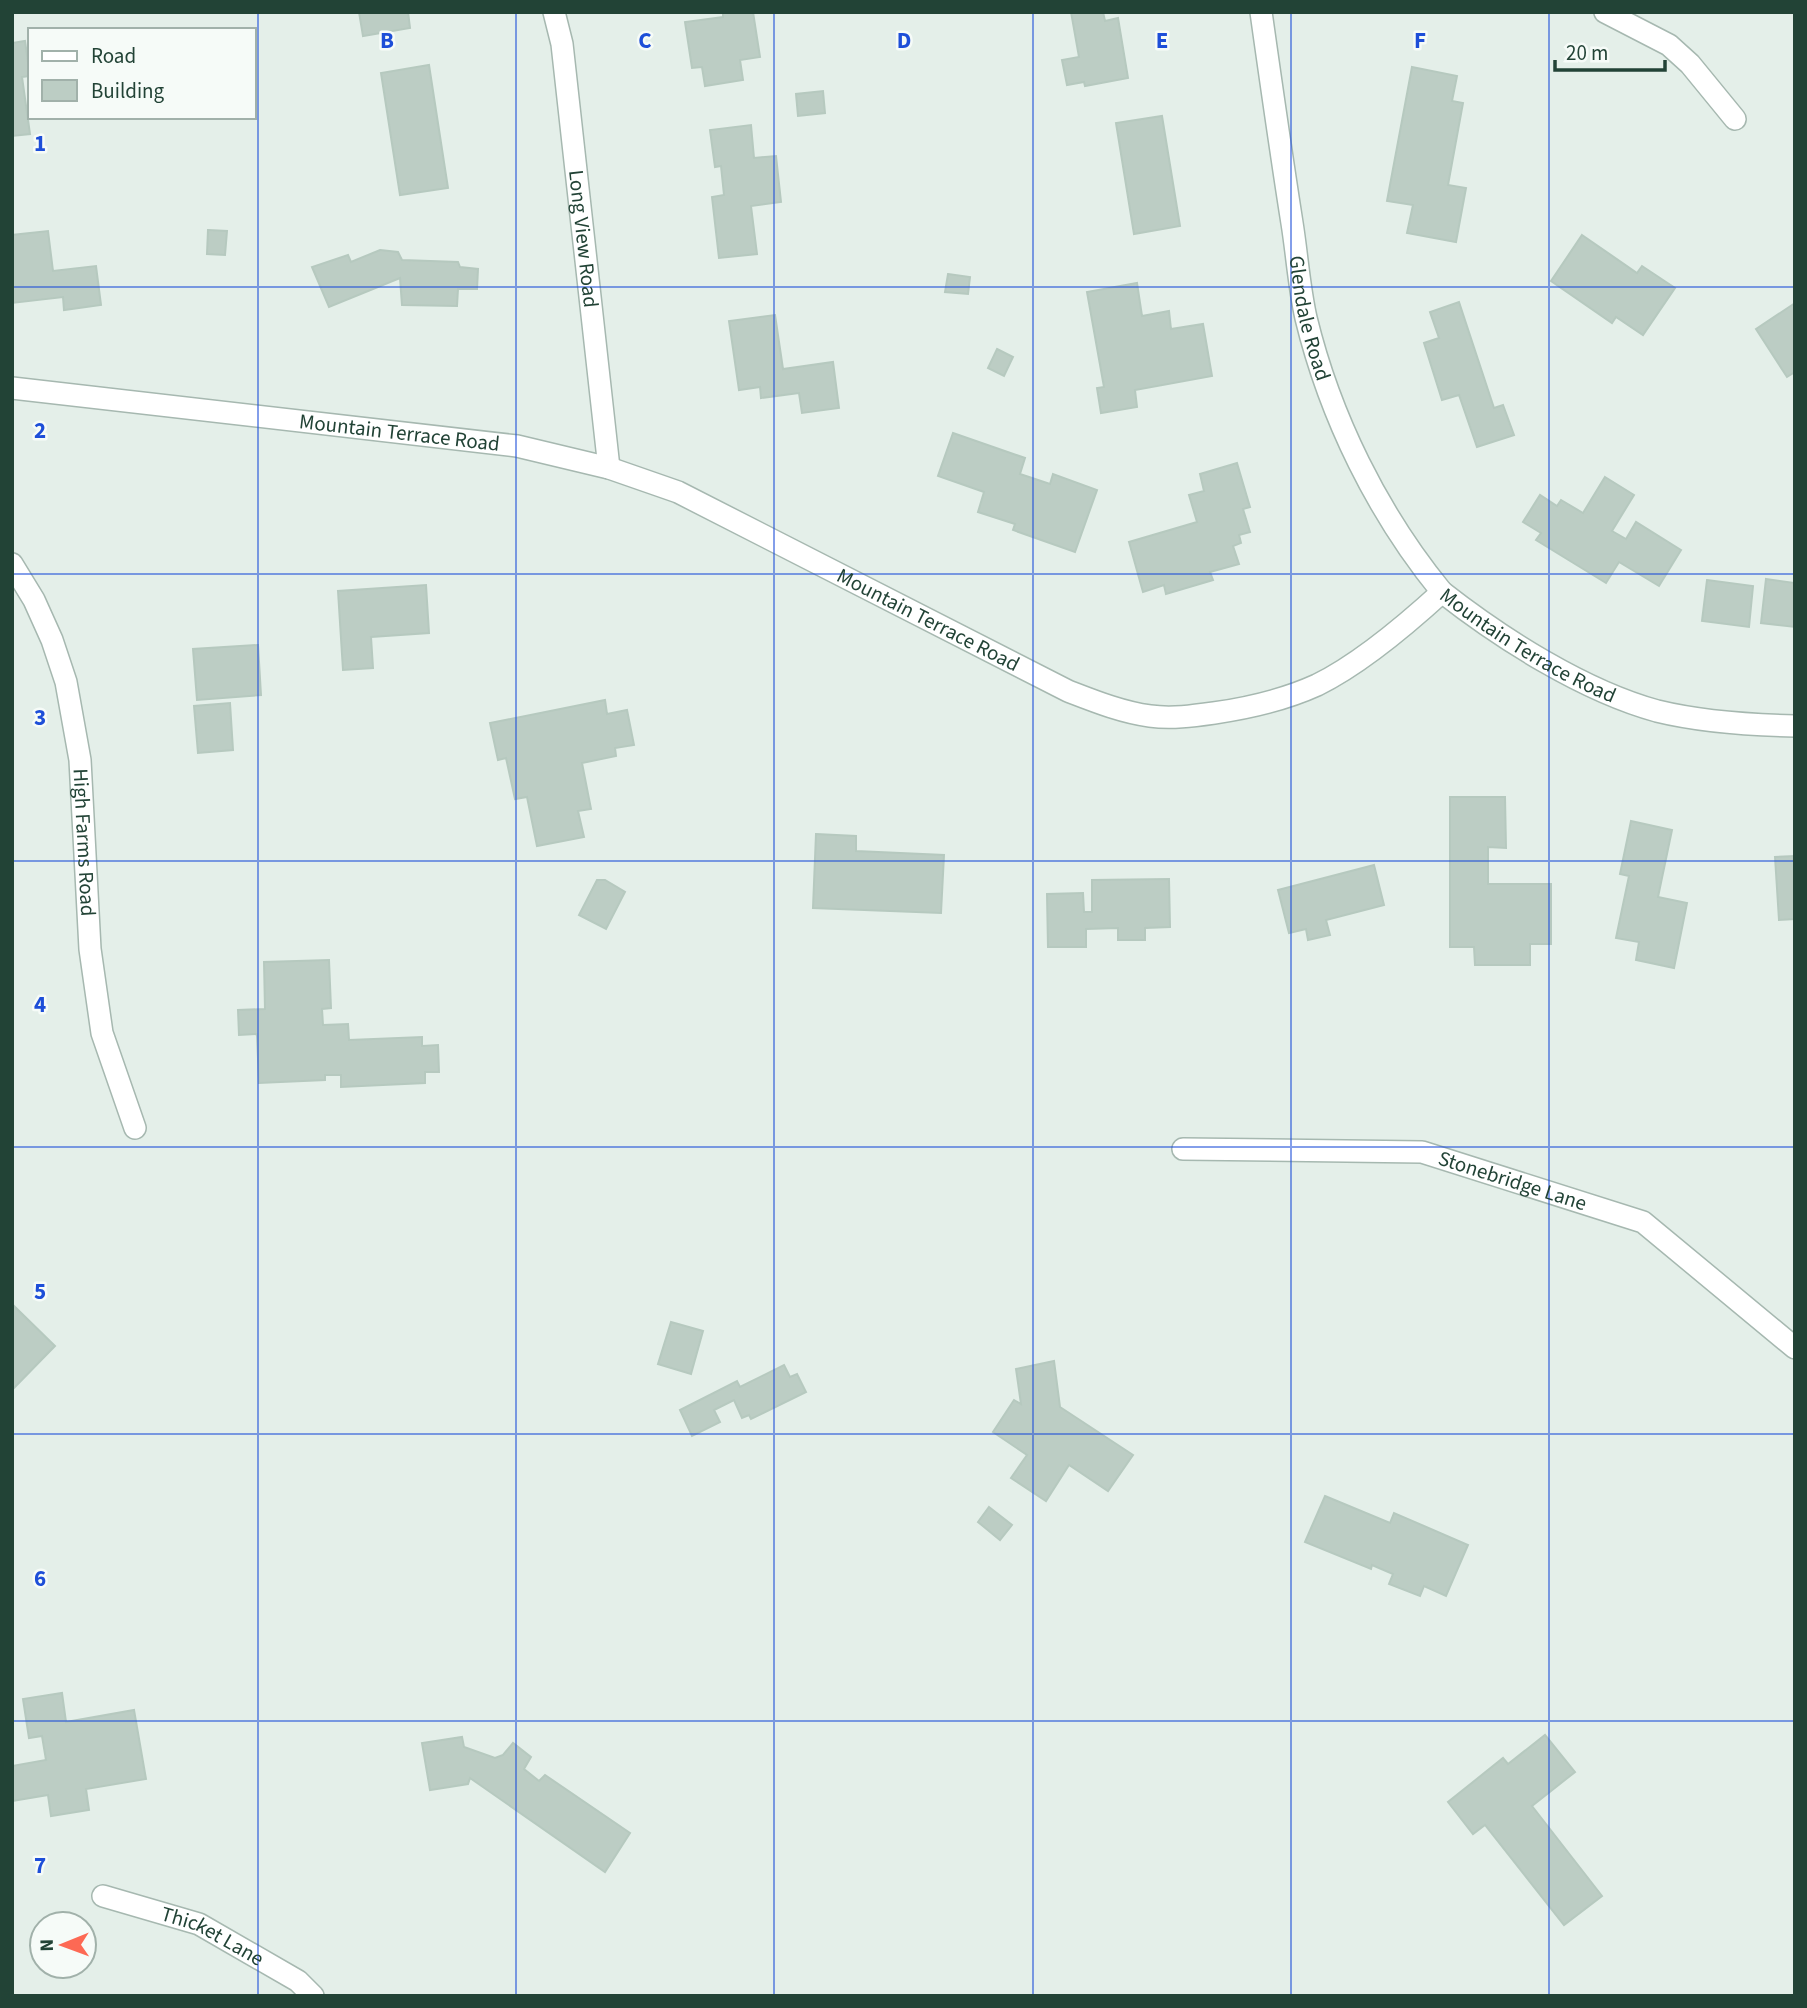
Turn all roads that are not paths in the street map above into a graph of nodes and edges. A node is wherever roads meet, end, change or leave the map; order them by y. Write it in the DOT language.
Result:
graph roads {
  1 [pos="554,12"];
  2 [pos="1261,12"];
  3 [pos="1605,12"];
  4 [pos="1735,119"];
  5 [pos="12,388"];
  6 [pos="609,468"];
  7 [pos="12,564"];
  8 [pos="1442,592"];
  9 [pos="1795,726"];
  10 [pos="135,1128"];
  11 [pos="1183,1149"];
  12 [pos="1795,1348"];
  13 [pos="103,1896"];
  14 [pos="313,1996"];
  1 -- 6 [label="street, Long View Road"];
  2 -- 8 [label="street, Glendale Road"];
  3 -- 4 [label="street"];
  5 -- 6 [label="street, Mountain Terrace Road"];
  6 -- 8 [label="street, Mountain Terrace Road"];
  7 -- 10 [label="street, High Farms Road"];
  8 -- 9 [label="street, Mountain Terrace Road"];
  11 -- 12 [label="street, Stonebridge Lane"];
  13 -- 14 [label="street, Thicket Lane"];
}
